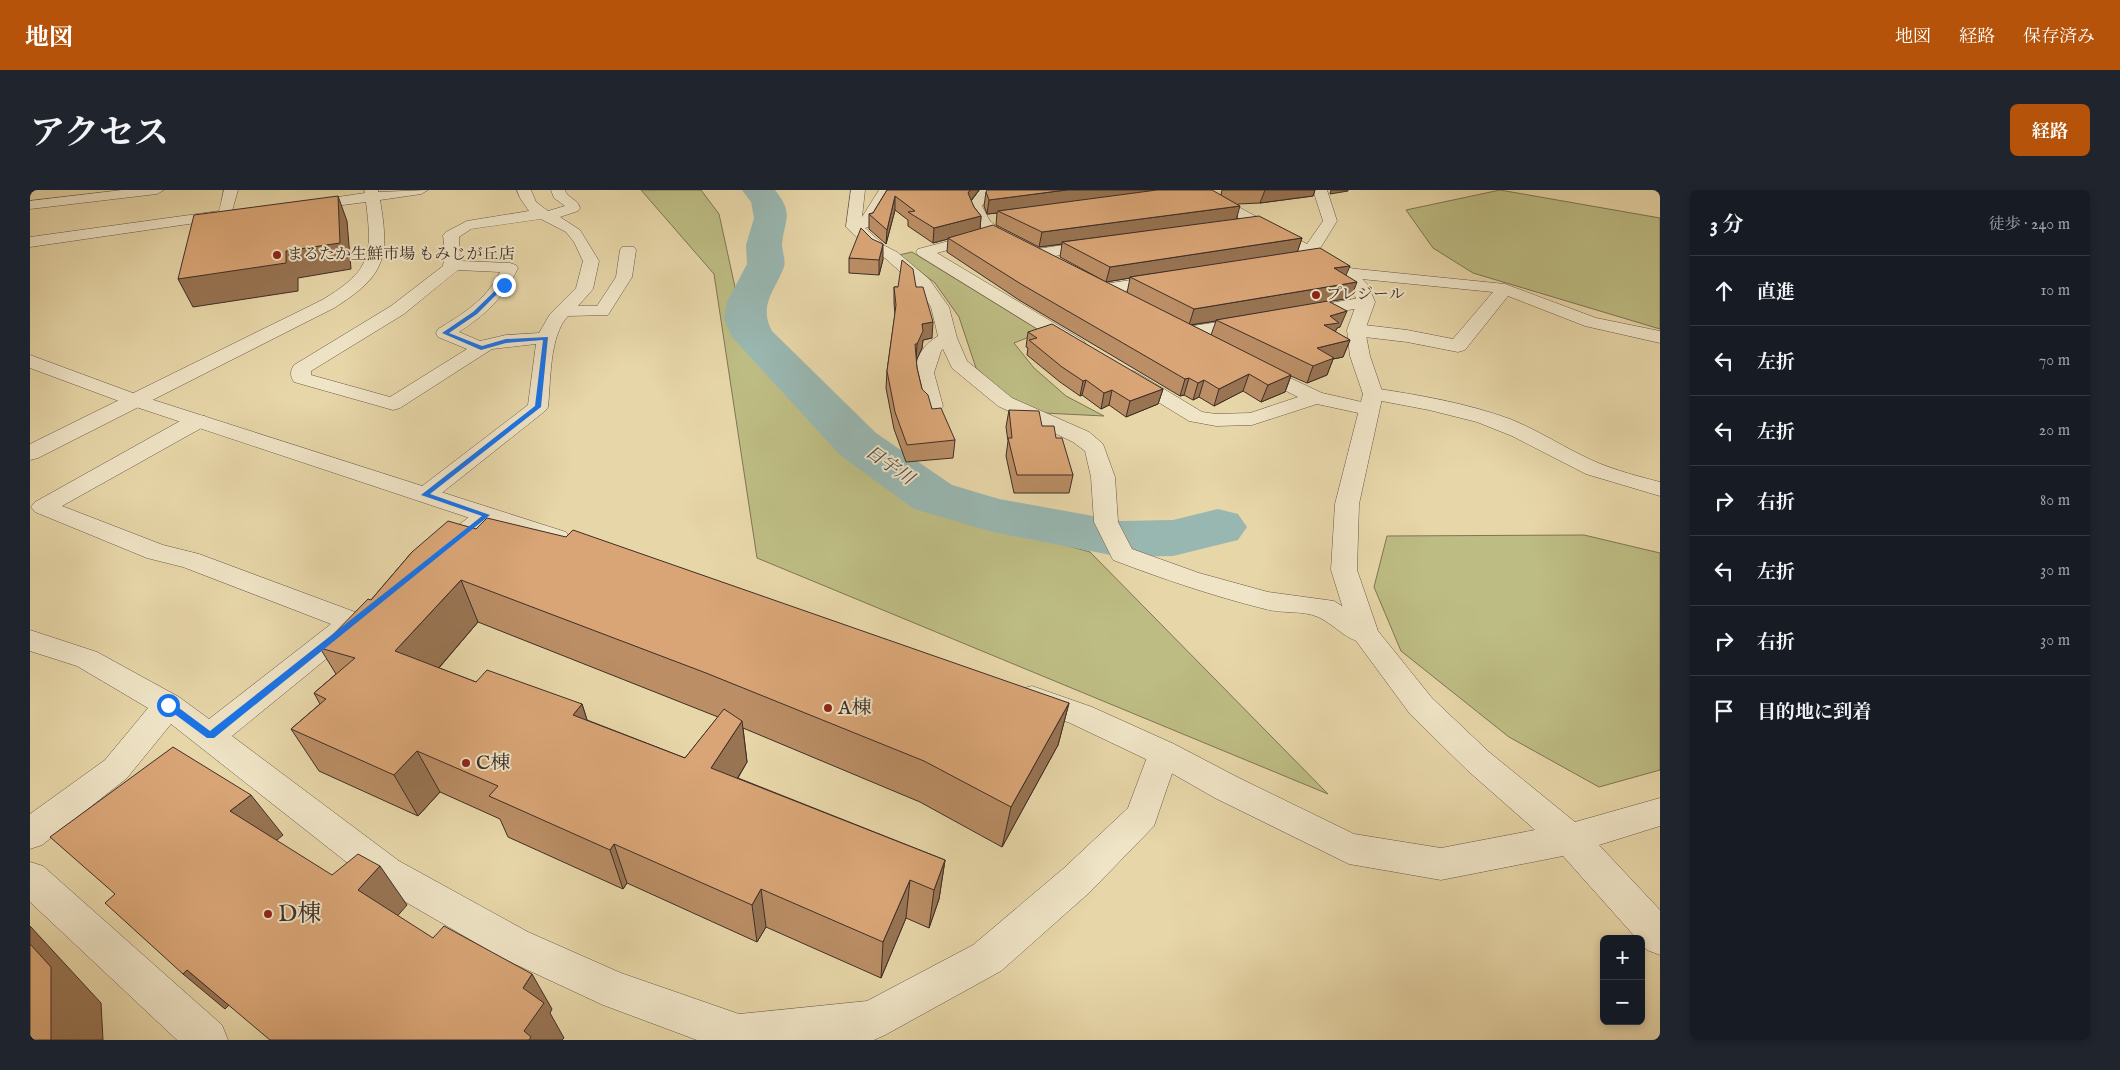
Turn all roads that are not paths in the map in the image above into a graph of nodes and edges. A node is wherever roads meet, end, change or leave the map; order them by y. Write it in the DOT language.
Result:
graph roads {
  1 [pos="157,190"];
  2 [pos="231,190"];
  3 [pos="421,190"];
  4 [pos="524,190"];
  5 [pos="558,190"];
  6 [pos="858,190"];
  7 [pos="987,190"];
  8 [pos="1320,190"];
  9 [pos="1204,191"];
  10 [pos="884,193"];
  11 [pos="371,194"];
  12 [pos="1182,194"];
  13 [pos="30,205"];
  14 [pos="294,207"];
  15 [pos="544,215"];
  16 [pos="1256,223"];
  17 [pos="991,224"];
  18 [pos="1236,226"];
  19 [pos="854,227"];
  20 [pos="30,242"];
  21 [pos="1113,243"];
  22 [pos="628,250"];
  23 [pos="1037,254"];
  24 [pos="1306,257"];
  25 [pos="452,265"];
  26 [pos="1062,267"];
  27 [pos="1347,273"];
  28 [pos="1181,278"];
  29 [pos="1088,280"];
  30 [pos="1104,289"];
  31 [pos="1505,289"];
  32 [pos="1129,302"];
  33 [pos="1366,302"];
  34 [pos="563,311"];
  35 [pos="1170,324"];
  36 [pos="1356,330"];
  37 [pos="1186,333"];
  38 [pos="1660,337"];
  39 [pos="546,338"];
  40 [pos="948,338"];
  41 [pos="1212,346"];
  42 [pos="481,348"];
  43 [pos="1094,355"];
  44 [pos="1238,359"];
  45 [pos="30,361"];
  46 [pos="1111,366"];
  47 [pos="1316,398"];
  48 [pos="134,400"];
  49 [pos="1370,402"];
  50 [pos="933,406"];
  51 [pos="198,421"];
  52 [pos="30,453"];
  53 [pos="1660,489"];
  54 [pos="425,495"];
  55 [pos="487,515"];
  56 [pos="580,546"];
  57 [pos="420,569"];
  58 [pos="375,604"];
  59 [pos="353,622"];
  60 [pos="1365,634"];
  61 [pos="30,640"];
  62 [pos="1009,688"];
  63 [pos="168,705"];
  64 [pos="210,736"];
  65 [pos="1163,753"];
  66 [pos="1660,812"];
  67 [pos="30,834"];
  68 [pos="1570,839"];
  69 [pos="30,878"];
  70 [pos="1660,937"];
  71 [pos="207,1040"];
  1 -- 13 [label="street"];
  2 -- 20 [label="street"];
  3 -- 11 [label="street"];
  4 -- 15 [label="street"];
  5 -- 15 [label="street"];
  6 -- 19 [label="street"];
  7 -- 17 [label="street"];
  8 -- 24 [label="street"];
  9 -- 12 [label="street"];
  9 -- 16 [label="street"];
  10 -- 19 [label="street"];
  11 -- 14 [label="street"];
  11 -- 48 [label="street"];
  15 -- 25 [label="street"];
  15 -- 34 [label="street"];
  16 -- 18 [label="street"];
  16 -- 24 [label="street"];
  17 -- 23 [label="street"];
  17 -- 43 [label="street"];
  19 -- 40 [label="street"];
  21 -- 23 [label="street"];
  22 -- 34 [label="street"];
  23 -- 26 [label="street"];
  24 -- 27 [label="street"];
  25 -- 42 [label="street"];
  25 -- 42 [label="street"];
  27 -- 31 [label="street"];
  27 -- 33 [label="street"];
  28 -- 30 [label="street"];
  29 -- 30 [label="street"];
  30 -- 32 [label="street"];
  31 -- 36 [label="street"];
  31 -- 38 [label="street"];
  33 -- 36 [label="street"];
  33 -- 37 [label="street"];
  34 -- 39 [label="street"];
  35 -- 37 [label="street"];
  36 -- 49 [label="street"];
  37 -- 41 [label="street"];
  39 -- 42 [label="street"];
  39 -- 54 [label="street"];
  40 -- 50 [label="street"];
  40 -- 60 [label="street"];
  44 -- 47 [label="street"];
  45 -- 48 [label="street"];
  46 -- 47 [label="street"];
  47 -- 49 [label="street"];
  48 -- 51 [label="street"];
  48 -- 52 [label="street"];
  49 -- 53 [label="street"];
  49 -- 60 [label="street"];
  51 -- 54 [label="street"];
  51 -- 59 [label="street"];
  54 -- 55 [label="street"];
  55 -- 56 [label="street"];
  55 -- 57 [label="street"];
  58 -- 59 [label="street"];
  59 -- 64 [label="street"];
  60 -- 68 [label="street"];
  61 -- 63 [label="street"];
  62 -- 65 [label="street"];
  63 -- 64 [label="street"];
  63 -- 67 [label="street"];
  64 -- 65 [label="street"];
  65 -- 68 [label="street"];
  66 -- 68 [label="street"];
  68 -- 70 [label="street"];
  69 -- 71 [label="street"];
}
